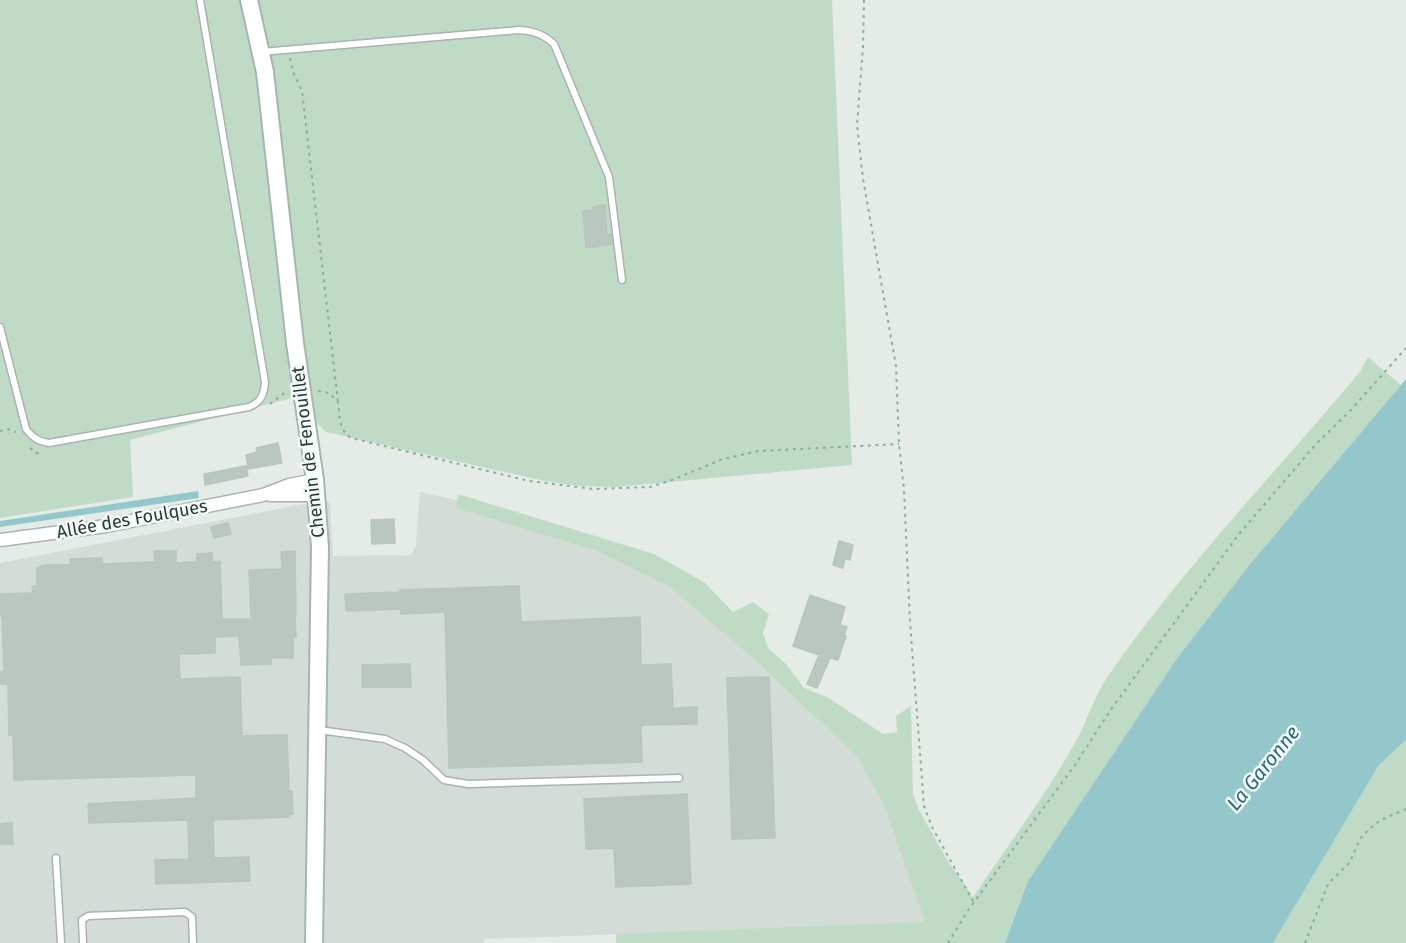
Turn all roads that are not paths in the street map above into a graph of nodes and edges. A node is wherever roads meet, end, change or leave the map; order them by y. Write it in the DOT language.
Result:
graph roads {
  1 [pos="200,0"];
  2 [pos="249,0"];
  3 [pos="261,52"];
  4 [pos="622,280"];
  5 [pos="0,327"];
  6 [pos="316,488"];
  7 [pos="0,540"];
  8 [pos="317,730"];
  9 [pos="679,778"];
  10 [pos="56,858"];
  11 [pos="61,943"];
  12 [pos="83,943"];
  13 [pos="193,943"];
  14 [pos="314,943"];
  1 -- 5 [label="lane"];
  2 -- 3 [label="street, Chemin de Fenouillet"];
  3 -- 4 [label="lane"];
  3 -- 6 [label="street, Chemin de Fenouillet"];
  6 -- 7 [label="street, Allée des Foulques"];
  6 -- 8 [label="street, Chemin de Fenouillet"];
  8 -- 9 [label="lane"];
  8 -- 14 [label="street, Chemin de Fenouillet"];
  10 -- 11 [label="lane"];
  12 -- 13 [label="lane"];
}
